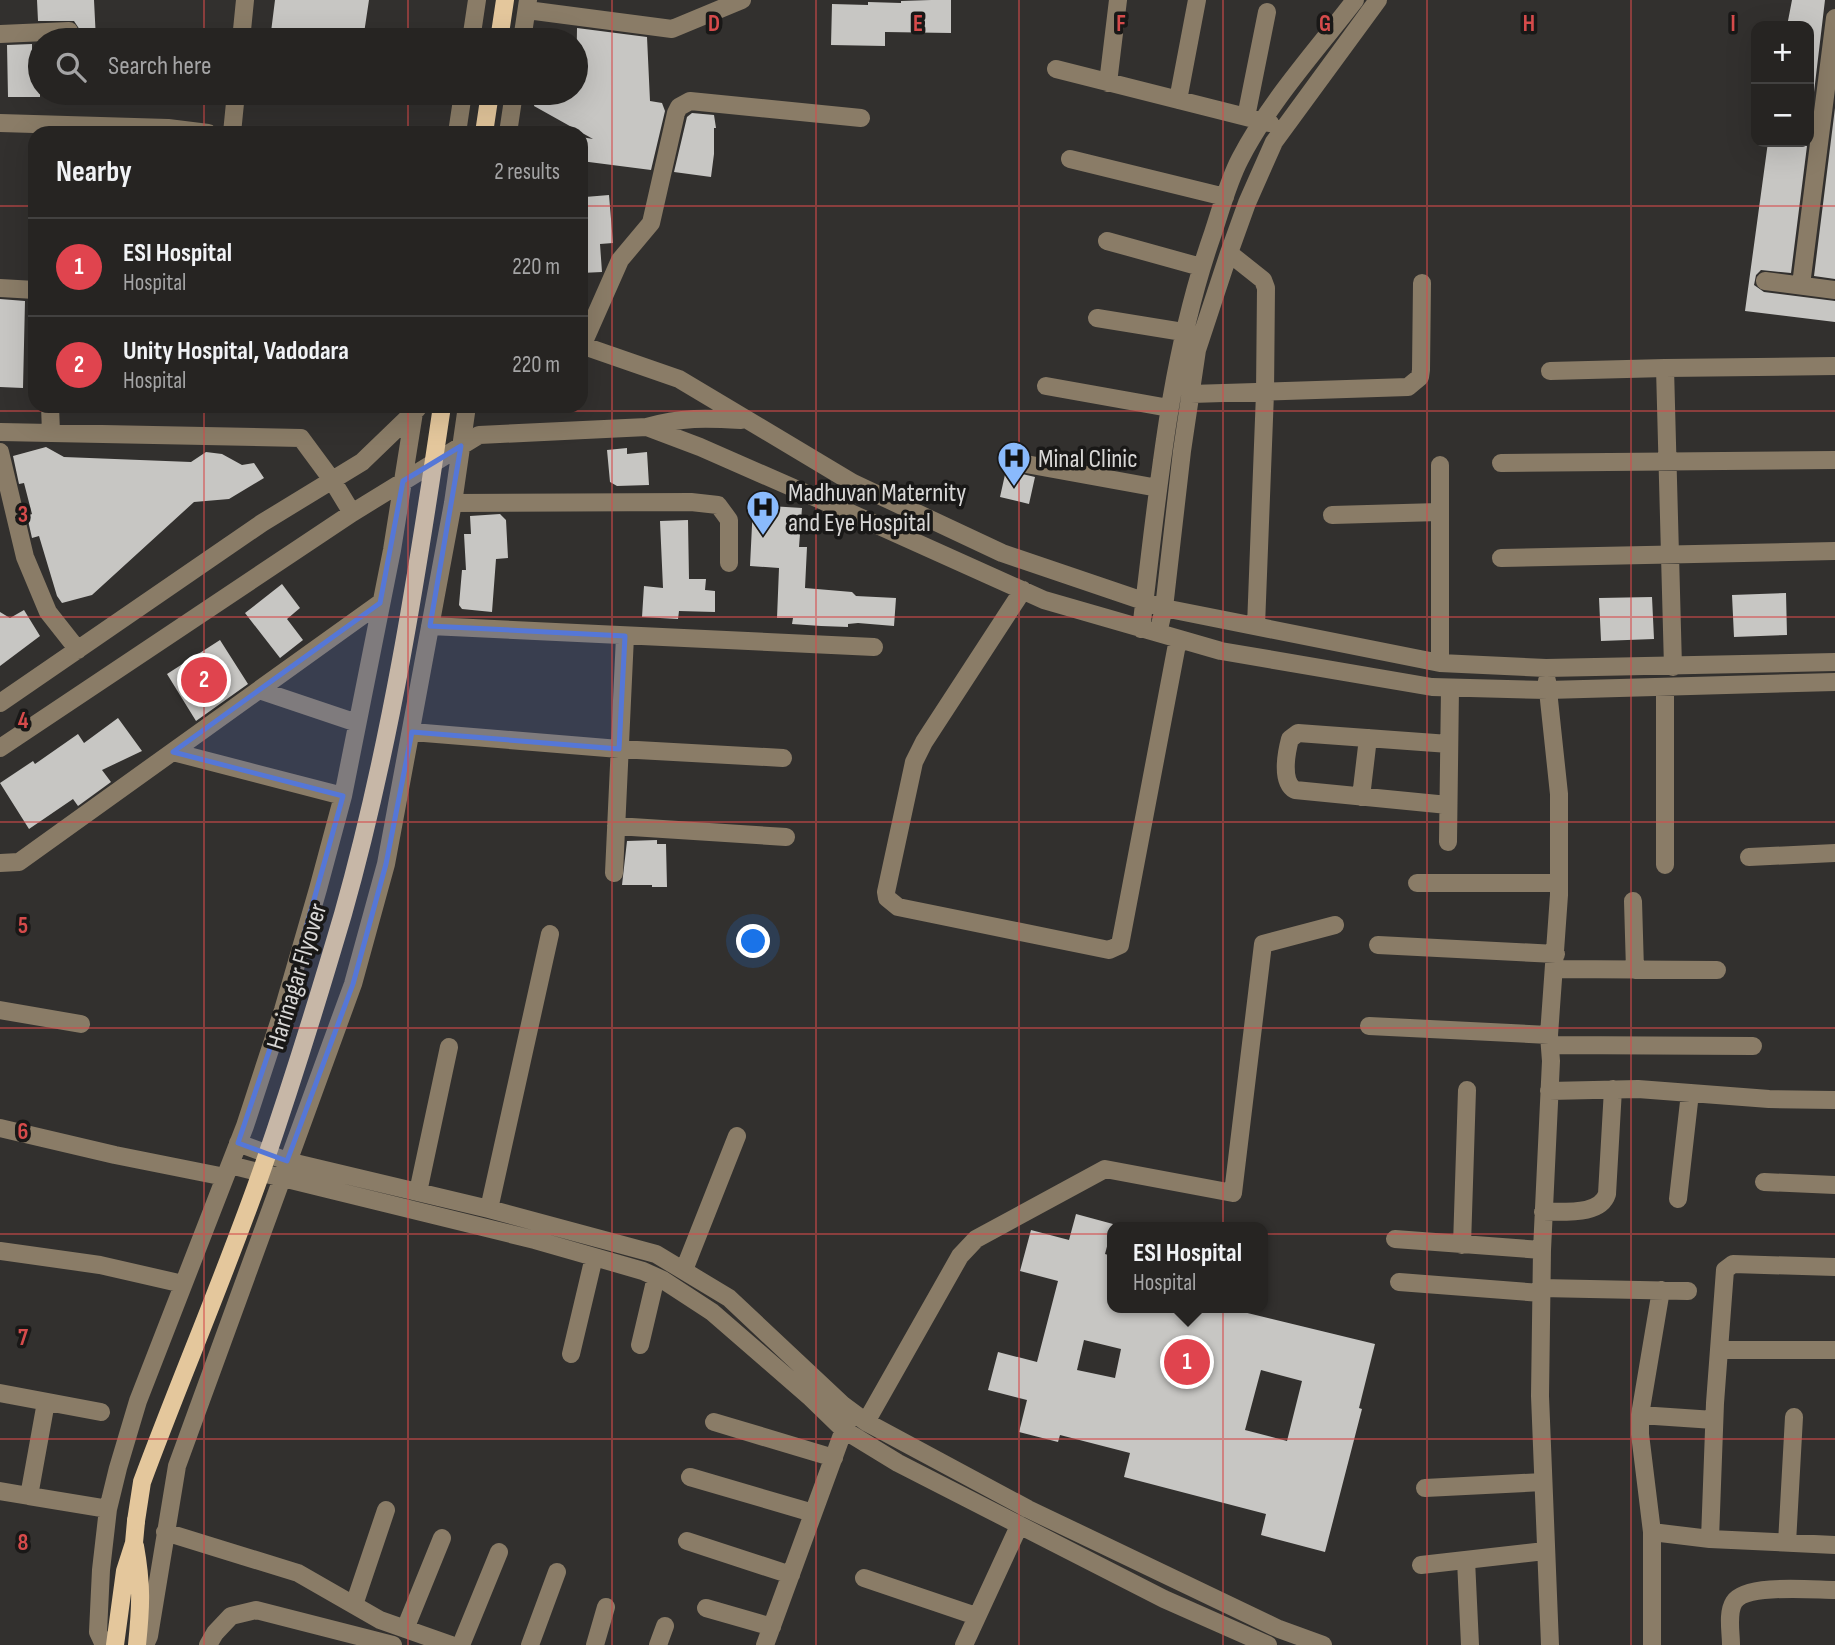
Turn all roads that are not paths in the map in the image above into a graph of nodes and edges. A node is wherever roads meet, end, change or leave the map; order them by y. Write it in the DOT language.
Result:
graph roads {
  1 [pos="245,0"];
  2 [pos="477,0"];
  3 [pos="505,0"];
  4 [pos="742,0"];
  5 [pos="1118,0"];
  6 [pos="1196,0"];
  7 [pos="1355,0"];
  8 [pos="1378,0"];
  9 [pos="527,5"];
  10 [pos="1267,12"];
  11 [pos="1835,18"];
  12 [pos="242,28"];
  13 [pos="473,28"];
  14 [pos="501,28"];
  15 [pos="524,28"];
  16 [pos="28,33"];
  17 [pos="0,34"];
  18 [pos="1056,69"];
  19 [pos="1108,83"];
  20 [pos="1178,100"];
  21 [pos="235,105"];
  22 [pos="461,105"];
  23 [pos="488,105"];
  24 [pos="512,105"];
  25 [pos="861,118"];
  26 [pos="1254,119"];
  27 [pos="0,123"];
  28 [pos="33,126"];
  29 [pos="233,126"];
  30 [pos="458,126"];
  31 [pos="485,126"];
  32 [pos="509,126"];
  33 [pos="1284,127"];
  34 [pos="1070,159"];
  35 [pos="1225,197"];
  36 [pos="1107,241"];
  37 [pos="1229,253"];
  38 [pos="1201,267"];
  39 [pos="1765,281"];
  40 [pos="1422,283"];
  41 [pos="1801,285"];
  42 [pos="0,288"];
  43 [pos="28,290"];
  44 [pos="1835,290"];
  45 [pos="1097,318"];
  46 [pos="588,332"];
  47 [pos="1184,332"];
  48 [pos="588,348"];
  49 [pos="1835,366"];
  50 [pos="1665,368"];
  51 [pos="1550,372"];
  52 [pos="1046,386"];
  53 [pos="1265,393"];
  54 [pos="1191,394"];
  55 [pos="1169,408"];
  56 [pos="50,413"];
  57 [pos="411,413"];
  58 [pos="415,413"];
  59 [pos="441,413"];
  60 [pos="466,413"];
  61 [pos="747,420"];
  62 [pos="647,427"];
  63 [pos="0,432"];
  64 [pos="51,432"];
  65 [pos="461,446"];
  66 [pos="0,452"];
  67 [pos="1835,460"];
  68 [pos="1667,461"];
  69 [pos="1015,463"];
  70 [pos="1501,463"];
  71 [pos="1440,465"];
  72 [pos="332,480"];
  73 [pos="403,481"];
  74 [pos="858,486"];
  75 [pos="1158,488"];
  76 [pos="453,503"];
  77 [pos="846,511"];
  78 [pos="1439,512"];
  79 [pos="352,513"];
  80 [pos="1332,515"];
  81 [pos="1835,551"];
  82 [pos="1670,555"];
  83 [pos="1501,558"];
  84 [pos="729,563"];
  85 [pos="1023,590"];
  86 [pos="1145,601"];
  87 [pos="380,603"];
  88 [pos="1164,608"];
  89 [pos="430,626"];
  90 [pos="1256,626"];
  91 [pos="1149,631"];
  92 [pos="625,636"];
  93 [pos="1178,639"];
  94 [pos="874,647"];
  95 [pos="78,650"];
  96 [pos="1440,663"];
  97 [pos="1835,663"];
  98 [pos="1673,667"];
  99 [pos="1546,668"];
  100 [pos="1835,682"];
  101 [pos="1665,687"];
  102 [pos="1450,688"];
  103 [pos="259,690"];
  104 [pos="1548,690"];
  105 [pos="0,703"];
  106 [pos="357,723"];
  107 [pos="412,732"];
  108 [pos="1368,738"];
  109 [pos="1450,744"];
  110 [pos="0,748"];
  111 [pos="619,748"];
  112 [pos="173,752"];
  113 [pos="783,758"];
  114 [pos="343,796"];
  115 [pos="1361,797"];
  116 [pos="1448,805"];
  117 [pos="615,826"];
  118 [pos="786,837"];
  119 [pos="1448,842"];
  120 [pos="1835,853"];
  121 [pos="1749,857"];
  122 [pos="0,863"];
  123 [pos="1665,865"];
  124 [pos="614,873"];
  125 [pos="1559,883"];
  126 [pos="1417,884"];
  127 [pos="1633,901"];
  128 [pos="1335,925"];
  129 [pos="550,934"];
  130 [pos="1378,945"];
  131 [pos="1556,961"];
  132 [pos="1635,970"];
  133 [pos="1717,970"];
  134 [pos="0,1010"];
  135 [pos="81,1024"];
  136 [pos="1369,1026"];
  137 [pos="1549,1040"];
  138 [pos="1753,1046"];
  139 [pos="449,1047"];
  140 [pos="1613,1089"];
  141 [pos="1467,1090"];
  142 [pos="1549,1091"];
  143 [pos="1690,1093"];
  144 [pos="1835,1100"];
  145 [pos="0,1128"];
  146 [pos="737,1136"];
  147 [pos="238,1143"];
  148 [pos="287,1161"];
  149 [pos="227,1171"];
  150 [pos="280,1179"];
  151 [pos="1764,1182"];
  152 [pos="1835,1185"];
  153 [pos="418,1192"];
  154 [pos="1678,1199"];
  155 [pos="489,1209"];
  156 [pos="1544,1212"];
  157 [pos="1395,1239"];
  158 [pos="1462,1245"];
  159 [pos="1542,1250"];
  160 [pos="0,1251"];
  161 [pos="594,1257"];
  162 [pos="1835,1267"];
  163 [pos="684,1270"];
  164 [pos="656,1277"];
  165 [pos="1399,1282"];
  166 [pos="183,1284"];
  167 [pos="1541,1290"];
  168 [pos="1661,1290"];
  169 [pos="1688,1291"];
  170 [pos="640,1345"];
  171 [pos="1719,1350"];
  172 [pos="1835,1350"];
  173 [pos="571,1354"];
  174 [pos="0,1393"];
  175 [pos="46,1402"];
  176 [pos="850,1411"];
  177 [pos="101,1412"];
  178 [pos="1640,1415"];
  179 [pos="1794,1417"];
  180 [pos="1714,1420"];
  181 [pos="714,1422"];
  182 [pos="866,1422"];
  183 [pos="844,1430"];
  184 [pos="834,1458"];
  185 [pos="690,1477"];
  186 [pos="1543,1482"];
  187 [pos="1425,1488"];
  188 [pos="0,1492"];
  189 [pos="29,1496"];
  190 [pos="108,1509"];
  191 [pos="386,1510"];
  192 [pos="813,1513"];
  193 [pos="1019,1526"];
  194 [pos="166,1532"];
  195 [pos="1652,1532"];
  196 [pos="442,1538"];
  197 [pos="1710,1539"];
  198 [pos="687,1541"];
  199 [pos="134,1543"];
  200 [pos="1787,1543"];
  201 [pos="1835,1545"];
  202 [pos="1545,1551"];
  203 [pos="499,1552"];
  204 [pos="1466,1560"];
  205 [pos="1421,1564"];
  206 [pos="557,1572"];
  207 [pos="791,1575"];
  208 [pos="864,1578"];
  209 [pos="1835,1590"];
  210 [pos="354,1605"];
  211 [pos="606,1607"];
  212 [pos="706,1608"];
  213 [pos="976,1616"];
  214 [pos="665,1626"];
  215 [pos="772,1628"];
  216 [pos="405,1629"];
  217 [pos="1227,1637"];
  218 [pos="333,1638"];
  219 [pos="140,1641"];
  220 [pos="112,1642"];
  221 [pos="208,1645"];
  222 [pos="393,1645"];
  223 [pos="451,1645"];
  224 [pos="461,1645"];
  225 [pos="530,1645"];
  226 [pos="595,1645"];
  227 [pos="659,1645"];
  228 [pos="765,1645"];
  229 [pos="964,1645"];
  230 [pos="1268,1645"];
  231 [pos="1323,1645"];
  232 [pos="1470,1645"];
  233 [pos="1550,1645"];
  234 [pos="1652,1645"];
  235 [pos="1731,1645"];
  1 -- 12 [label="street"];
  2 -- 13 [label="street"];
  3 -- 14 [label="main road"];
  4 -- 9 [label="street"];
  5 -- 19 [label="street"];
  6 -- 20 [label="street"];
  7 -- 26 [label="street"];
  8 -- 33 [label="street"];
  9 -- 15 [label="street"];
  10 -- 26 [label="street"];
  11 -- 41 [label="street"];
  16 -- 17 [label="street"];
  18 -- 19 [label="street"];
  19 -- 20 [label="street"];
  20 -- 26 [label="street"];
  21 -- 29 [label="street"];
  22 -- 30 [label="street"];
  23 -- 31 [label="main road"];
  24 -- 32 [label="street"];
  25 -- 46 [label="street"];
  26 -- 33 [label="street"];
  26 -- 35 [label="street"];
  27 -- 28 [label="street"];
  33 -- 37 [label="street"];
  34 -- 35 [label="street"];
  35 -- 38 [label="street"];
  36 -- 38 [label="street"];
  37 -- 53 [label="street"];
  37 -- 54 [label="street"];
  38 -- 47 [label="street"];
  39 -- 41 [label="street"];
  40 -- 53 [label="street"];
  41 -- 44 [label="street"];
  42 -- 43 [label="street"];
  45 -- 47 [label="street"];
  47 -- 55 [label="street"];
  48 -- 61 [label="street"];
  49 -- 50 [label="street"];
  50 -- 51 [label="street"];
  50 -- 68 [label="street"];
  52 -- 55 [label="street"];
  53 -- 54 [label="street"];
  53 -- 90 [label="street"];
  54 -- 88 [label="street"];
  55 -- 75 [label="street"];
  56 -- 64 [label="street"];
  57 -- 72 [label="street"];
  58 -- 73 [label="street"];
  59 -- 199 [label="main road, Harinagar Flyover, bridge"];
  60 -- 65 [label="street"];
  61 -- 62 [label="street"];
  61 -- 74 [label="street"];
  62 -- 65 [label="street"];
  62 -- 77 [label="street"];
  63 -- 64 [label="street"];
  64 -- 72 [label="street"];
  65 -- 73 [label="street"];
  65 -- 76 [label="street"];
  66 -- 95 [label="street"];
  67 -- 68 [label="street"];
  68 -- 70 [label="street"];
  68 -- 82 [label="street"];
  69 -- 75 [label="street"];
  71 -- 78 [label="street"];
  72 -- 79 [label="street"];
  72 -- 95 [label="street"];
  73 -- 79 [label="street"];
  73 -- 87 [label="street"];
  74 -- 77 [label="street"];
  74 -- 86 [label="street"];
  75 -- 86 [label="street"];
  76 -- 84 [label="street"];
  76 -- 89 [label="street"];
  77 -- 85 [label="street"];
  78 -- 80 [label="street"];
  78 -- 96 [label="street"];
  79 -- 110 [label="street"];
  81 -- 82 [label="street"];
  82 -- 83 [label="street"];
  82 -- 98 [label="street"];
  85 -- 91 [label="street"];
  85 -- 93 [label="street"];
  86 -- 88 [label="street"];
  86 -- 91 [label="street"];
  87 -- 103 [label="street"];
  87 -- 106 [label="street"];
  88 -- 90 [label="street"];
  88 -- 91 [label="street"];
  89 -- 92 [label="street"];
  89 -- 107 [label="street"];
  90 -- 96 [label="street"];
  91 -- 93 [label="street"];
  92 -- 94 [label="street"];
  92 -- 111 [label="street"];
  93 -- 102 [label="street"];
  95 -- 105 [label="street"];
  96 -- 99 [label="street"];
  97 -- 98 [label="street"];
  98 -- 99 [label="street"];
  99 -- 104 [label="street"];
  100 -- 101 [label="street"];
  101 -- 104 [label="street"];
  101 -- 123 [label="street"];
  102 -- 104 [label="street"];
  102 -- 109 [label="street"];
  103 -- 106 [label="street"];
  103 -- 112 [label="street"];
  104 -- 125 [label="street"];
  106 -- 114 [label="street"];
  107 -- 111 [label="street"];
  107 -- 148 [label="street"];
  108 -- 109 [label="street"];
  108 -- 115 [label="street"];
  108 -- 115 [label="street"];
  109 -- 116 [label="street"];
  111 -- 113 [label="street"];
  111 -- 117 [label="street"];
  112 -- 114 [label="street"];
  112 -- 122 [label="street"];
  114 -- 147 [label="street"];
  115 -- 116 [label="street"];
  116 -- 119 [label="street"];
  117 -- 118 [label="street"];
  117 -- 124 [label="street"];
  120 -- 121 [label="street"];
  125 -- 126 [label="street"];
  125 -- 131 [label="street"];
  127 -- 132 [label="street"];
  128 -- 182 [label="street"];
  129 -- 155 [label="street"];
  130 -- 131 [label="street"];
  131 -- 132 [label="street"];
  131 -- 137 [label="street"];
  132 -- 133 [label="street"];
  134 -- 135 [label="street"];
  136 -- 137 [label="street"];
  137 -- 138 [label="street"];
  137 -- 142 [label="street"];
  139 -- 153 [label="street"];
  140 -- 142 [label="street"];
  140 -- 143 [label="street"];
  140 -- 156 [label="street"];
  141 -- 158 [label="street"];
  142 -- 156 [label="street"];
  143 -- 144 [label="street"];
  143 -- 154 [label="street"];
  145 -- 149 [label="street"];
  146 -- 163 [label="street"];
  147 -- 148 [label="street"];
  147 -- 149 [label="street"];
  148 -- 150 [label="street"];
  148 -- 153 [label="street"];
  149 -- 150 [label="street"];
  149 -- 166 [label="street"];
  150 -- 161 [label="street"];
  150 -- 194 [label="street"];
  151 -- 152 [label="street"];
  153 -- 155 [label="street"];
  155 -- 163 [label="street"];
  156 -- 159 [label="street"];
  157 -- 158 [label="street"];
  158 -- 159 [label="street"];
  159 -- 167 [label="street"];
  160 -- 166 [label="street"];
  161 -- 164 [label="street"];
  161 -- 173 [label="street"];
  162 -- 171 [label="street"];
  163 -- 176 [label="street"];
  164 -- 170 [label="street"];
  164 -- 183 [label="street"];
  165 -- 167 [label="street"];
  166 -- 190 [label="street"];
  167 -- 168 [label="street"];
  167 -- 186 [label="street"];
  168 -- 169 [label="street"];
  168 -- 178 [label="street"];
  171 -- 172 [label="street"];
  171 -- 180 [label="street"];
  174 -- 175 [label="street"];
  175 -- 177 [label="street"];
  175 -- 189 [label="street"];
  176 -- 182 [label="street"];
  176 -- 183 [label="street"];
  178 -- 180 [label="street"];
  178 -- 195 [label="street"];
  179 -- 200 [label="street"];
  180 -- 197 [label="street"];
  181 -- 184 [label="street"];
  182 -- 231 [label="street"];
  183 -- 184 [label="street"];
  183 -- 193 [label="street"];
  184 -- 192 [label="street"];
  185 -- 192 [label="street"];
  186 -- 187 [label="street"];
  186 -- 202 [label="street"];
  188 -- 189 [label="street"];
  189 -- 190 [label="street"];
  190 -- 220 [label="street"];
  191 -- 210 [label="street"];
  192 -- 207 [label="street"];
  193 -- 213 [label="street"];
  193 -- 217 [label="street"];
  194 -- 210 [label="street"];
  194 -- 219 [label="street"];
  195 -- 197 [label="street"];
  195 -- 234 [label="street"];
  196 -- 216 [label="street"];
  197 -- 200 [label="street"];
  198 -- 207 [label="street"];
  199 -- 219 [label="main road, Harinagar Flyover"];
  199 -- 220 [label="main road, Harinagar Flyover"];
  200 -- 201 [label="street"];
  202 -- 204 [label="street"];
  202 -- 233 [label="street"];
  203 -- 224 [label="street"];
  204 -- 205 [label="street"];
  204 -- 232 [label="street"];
  206 -- 225 [label="street"];
  207 -- 215 [label="street"];
  208 -- 213 [label="street"];
  209 -- 235 [label="street"];
  210 -- 216 [label="street"];
  211 -- 226 [label="street"];
  212 -- 215 [label="street"];
  213 -- 229 [label="street"];
  214 -- 227 [label="street"];
  215 -- 228 [label="street"];
  216 -- 223 [label="street"];
  217 -- 230 [label="street"];
  218 -- 221 [label="street"];
  218 -- 222 [label="street"];
}
